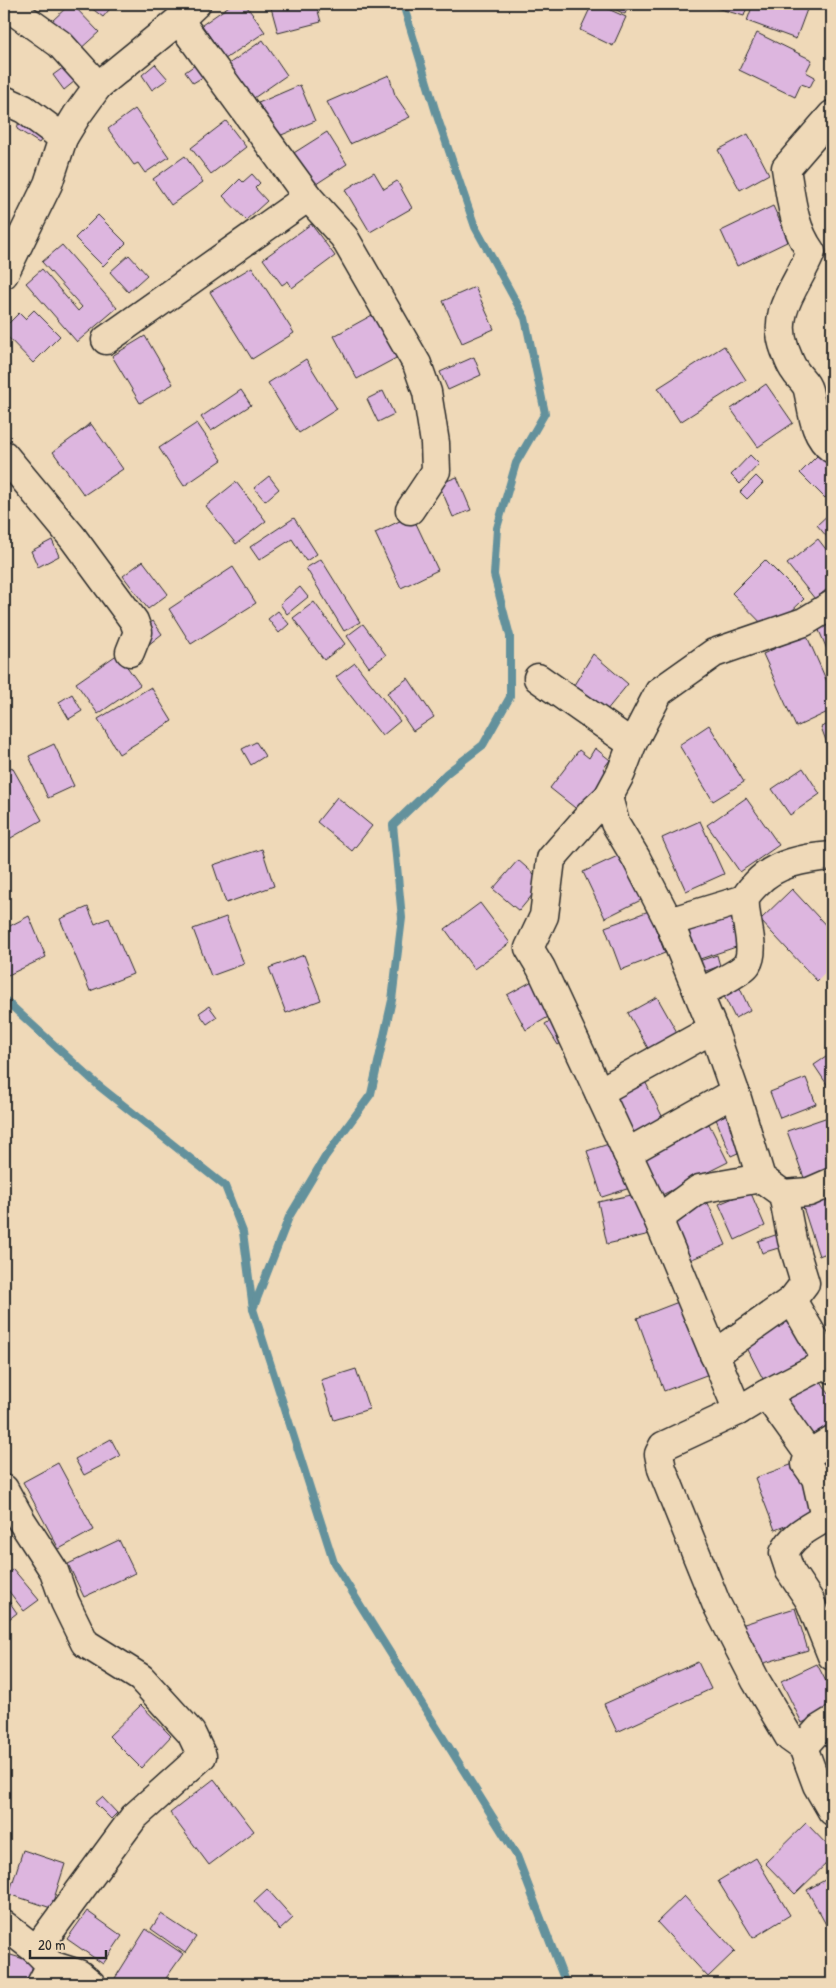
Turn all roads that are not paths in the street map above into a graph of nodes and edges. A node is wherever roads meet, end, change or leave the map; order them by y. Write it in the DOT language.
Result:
graph roads {
  1 [pos="4,4"];
  2 [pos="188,12"];
  3 [pos="98,86"];
  4 [pos="4,100"];
  5 [pos="832,116"];
  6 [pos="63,138"];
  7 [pos="308,197"];
  8 [pos="4,274"];
  9 [pos="106,340"];
  10 [pos="832,449"];
  11 [pos="4,456"];
  12 [pos="410,510"];
  13 [pos="832,605"];
  14 [pos="130,652"];
  15 [pos="538,678"];
  16 [pos="632,744"];
  17 [pos="608,797"];
  18 [pos="832,856"];
  19 [pos="745,899"];
  20 [pos="668,922"];
  21 [pos="699,993"];
  22 [pos="714,1029"];
  23 [pos="599,1092"];
  24 [pos="735,1092"];
  25 [pos="627,1153"];
  26 [pos="760,1178"];
  27 [pos="832,1182"];
  28 [pos="783,1194"];
  29 [pos="658,1219"];
  30 [pos="792,1300"];
  31 [pos="828,1352"];
  32 [pos="714,1355"];
  33 [pos="766,1394"];
  34 [pos="738,1411"];
  35 [pos="832,1440"];
  36 [pos="808,1454"];
  37 [pos="4,1489"];
  38 [pos="829,1516"];
  39 [pos="832,1656"];
  40 [pos="832,1721"];
  41 [pos="804,1747"];
  42 [pos="832,1811"];
  43 [pos="4,1925"];
  44 [pos="43,1966"];
  45 [pos="91,1984"];
  1 -- 3 [label="street"];
  2 -- 3 [label="street"];
  2 -- 7 [label="street"];
  3 -- 6 [label="street"];
  4 -- 6 [label="street"];
  5 -- 10 [label="street"];
  6 -- 8 [label="street"];
  7 -- 9 [label="street"];
  7 -- 12 [label="street"];
  11 -- 14 [label="street"];
  13 -- 16 [label="street"];
  15 -- 16 [label="street"];
  16 -- 17 [label="street"];
  17 -- 20 [label="street"];
  17 -- 23 [label="street"];
  18 -- 19 [label="street"];
  19 -- 20 [label="street"];
  19 -- 21 [label="street"];
  20 -- 21 [label="street"];
  21 -- 22 [label="street"];
  22 -- 23 [label="street"];
  22 -- 24 [label="street"];
  23 -- 25 [label="street"];
  24 -- 25 [label="street"];
  24 -- 26 [label="street"];
  25 -- 29 [label="street"];
  26 -- 28 [label="street"];
  26 -- 29 [label="street"];
  27 -- 28 [label="street"];
  28 -- 30 [label="street"];
  29 -- 32 [label="street"];
  30 -- 31 [label="street"];
  30 -- 32 [label="street"];
  31 -- 33 [label="street"];
  32 -- 34 [label="street"];
  33 -- 34 [label="street"];
  33 -- 36 [label="street"];
  34 -- 41 [label="street"];
  35 -- 36 [label="street"];
  36 -- 38 [label="street"];
  37 -- 44 [label="street"];
  38 -- 39 [label="street"];
  40 -- 41 [label="street"];
  41 -- 42 [label="street"];
  43 -- 44 [label="street"];
  44 -- 45 [label="street"];
}
